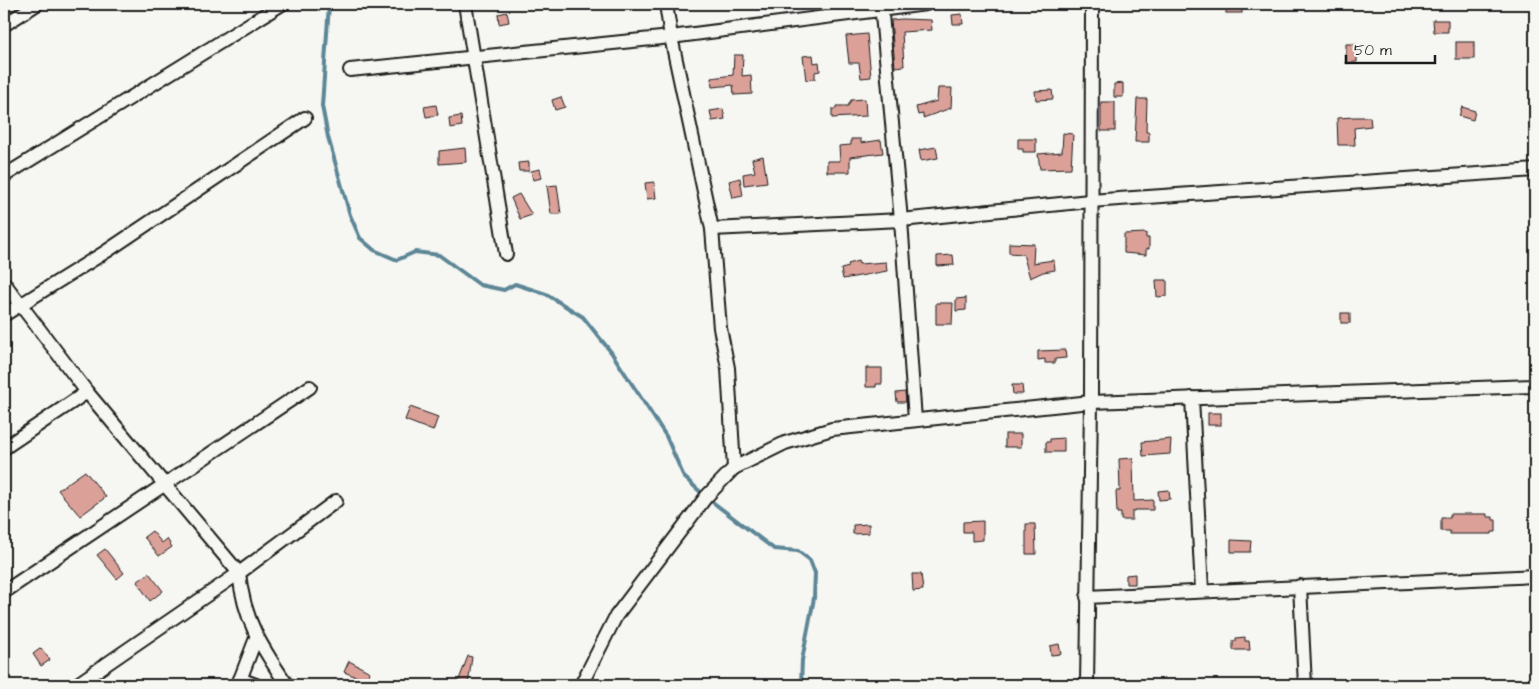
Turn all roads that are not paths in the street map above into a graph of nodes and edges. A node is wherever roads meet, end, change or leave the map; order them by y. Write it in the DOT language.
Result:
graph roads {
  1 [pos="37,4"];
  2 [pos="282,4"];
  3 [pos="464,4"];
  4 [pos="666,4"];
  5 [pos="926,4"];
  6 [pos="1092,4"];
  7 [pos="882,7"];
  8 [pos="4,26"];
  9 [pos="672,37"];
  10 [pos="474,59"];
  11 [pos="350,70"];
  12 [pos="305,118"];
  13 [pos="1535,170"];
  14 [pos="4,176"];
  15 [pos="1090,201"];
  16 [pos="901,220"];
  17 [pos="712,229"];
  18 [pos="506,254"];
  19 [pos="4,283"];
  20 [pos="19,305"];
  21 [pos="4,315"];
  22 [pos="1535,386"];
  23 [pos="310,387"];
  24 [pos="87,392"];
  25 [pos="1192,398"];
  26 [pos="1091,402"];
  27 [pos="915,420"];
  28 [pos="4,448"];
  29 [pos="734,468"];
  30 [pos="163,484"];
  31 [pos="336,501"];
  32 [pos="239,573"];
  33 [pos="1535,576"];
  34 [pos="1300,586"];
  35 [pos="1202,590"];
  36 [pos="4,592"];
  37 [pos="1088,597"];
  38 [pos="256,638"];
  39 [pos="239,682"];
  40 [pos="76,685"];
  41 [pos="256,685"];
  42 [pos="287,685"];
  43 [pos="581,685"];
  44 [pos="1087,685"];
  45 [pos="1305,685"];
  1 -- 8 [label="street"];
  2 -- 14 [label="street"];
  3 -- 10 [label="street"];
  4 -- 9 [label="street"];
  5 -- 7 [label="street"];
  6 -- 15 [label="street"];
  7 -- 9 [label="street"];
  7 -- 16 [label="street"];
  9 -- 10 [label="street"];
  9 -- 17 [label="street"];
  10 -- 11 [label="street"];
  10 -- 18 [label="street"];
  12 -- 20 [label="street"];
  13 -- 15 [label="street"];
  15 -- 16 [label="street"];
  15 -- 26 [label="street"];
  16 -- 17 [label="street"];
  16 -- 27 [label="street"];
  17 -- 29 [label="street"];
  19 -- 20 [label="street"];
  20 -- 21 [label="street"];
  20 -- 24 [label="street"];
  22 -- 25 [label="street"];
  23 -- 30 [label="street"];
  24 -- 28 [label="street"];
  24 -- 30 [label="street"];
  25 -- 26 [label="street"];
  25 -- 35 [label="street"];
  26 -- 27 [label="street"];
  26 -- 37 [label="street"];
  27 -- 29 [label="street"];
  29 -- 43 [label="street"];
  30 -- 32 [label="street"];
  30 -- 36 [label="street"];
  31 -- 32 [label="street"];
  32 -- 38 [label="street"];
  32 -- 40 [label="street"];
  33 -- 34 [label="street"];
  34 -- 35 [label="street"];
  34 -- 45 [label="street"];
  35 -- 37 [label="street"];
  37 -- 44 [label="street"];
  38 -- 39 [label="street"];
  38 -- 42 [label="street"];
  39 -- 41 [label="street"];
}
